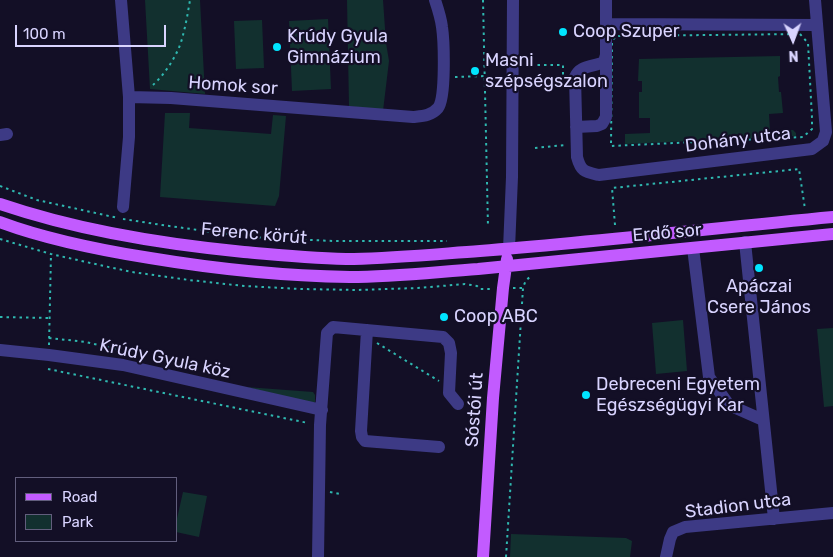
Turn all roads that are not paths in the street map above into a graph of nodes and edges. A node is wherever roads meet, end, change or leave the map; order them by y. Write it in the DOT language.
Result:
graph roads {
  1 [pos="121,0"];
  2 [pos="435,0"];
  3 [pos="513,0"];
  4 [pos="606,0"];
  5 [pos="816,0"];
  6 [pos="606,24"];
  7 [pos="817,25"];
  8 [pos="606,55"];
  9 [pos="129,97"];
  10 [pos="576,127"];
  11 [pos="0,204"];
  12 [pos="123,207"];
  13 [pos="833,217"];
  14 [pos="0,222"];
  15 [pos="833,234"];
  16 [pos="745,242"];
  17 [pos="693,248"];
  18 [pos="508,249"];
  19 [pos="505,266"];
  20 [pos="367,333"];
  21 [pos="0,350"];
  22 [pos="458,404"];
  23 [pos="322,410"];
  24 [pos="764,420"];
  25 [pos="439,447"];
  26 [pos="833,513"];
  27 [pos="774,519"];
  28 [pos="318,557"];
  29 [pos="322,557"];
  30 [pos="483,557"];
  31 [pos="666,557"];
  1 -- 9 [label="street"];
  2 -- 9 [label="street, Homok sor"];
  3 -- 18 [label="street"];
  4 -- 6 [label="street"];
  5 -- 7 [label="street, Dohány utca"];
  6 -- 7 [label="street"];
  6 -- 8 [label="street"];
  7 -- 10 [label="street, Dohány utca"];
  8 -- 10 [label="street, Dohány utca"];
  8 -- 10 [label="street"];
  9 -- 12 [label="street"];
  11 -- 18 [label="main road, Ferenc körút"];
  13 -- 18 [label="main road, Erdő sor"];
  14 -- 19 [label="main road, Ferenc körút"];
  15 -- 16 [label="main road, Erdő sor"];
  16 -- 17 [label="main road, Erdő sor"];
  16 -- 24 [label="street"];
  17 -- 19 [label="main road, Erdő sor"];
  17 -- 24 [label="street"];
  18 -- 19 [label="main road, Sóstói út"];
  19 -- 30 [label="main road, Sóstói út"];
  20 -- 22 [label="street"];
  20 -- 23 [label="street"];
  20 -- 25 [label="street"];
  21 -- 23 [label="street, Krúdy Gyula köz"];
  23 -- 28 [label="street"];
  24 -- 27 [label="street"];
  26 -- 27 [label="street, Stadion utca"];
  27 -- 31 [label="street, Stadion utca"];
  28 -- 29 [label="street"];
}
